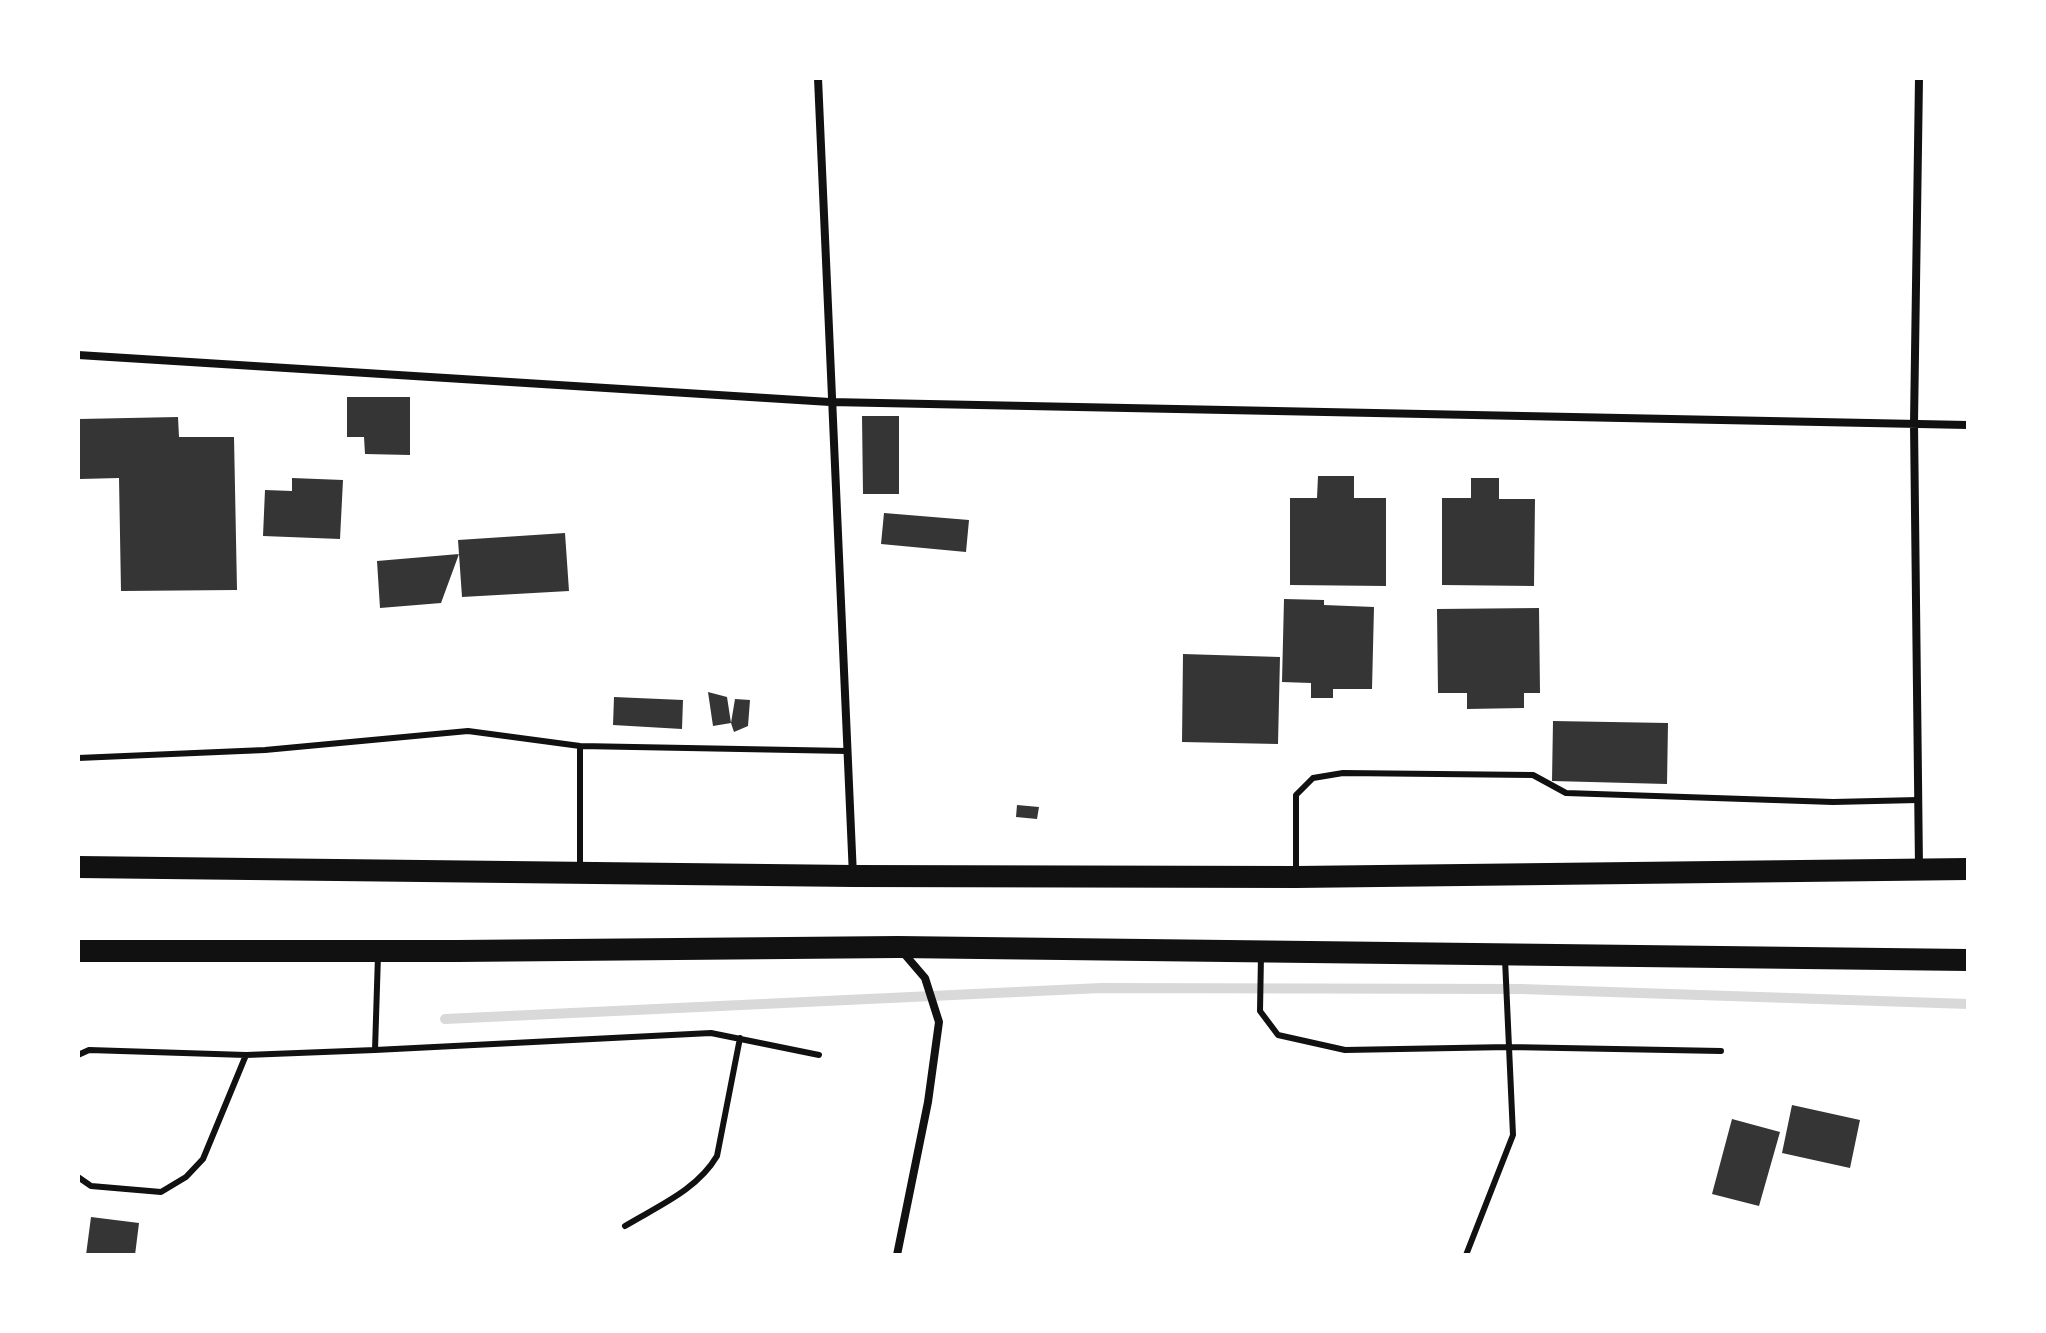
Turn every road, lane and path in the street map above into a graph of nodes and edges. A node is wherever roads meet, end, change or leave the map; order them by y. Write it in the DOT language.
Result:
graph roads {
  1 [pos="818,78"];
  2 [pos="1919,78"];
  3 [pos="78,355"];
  4 [pos="830,402"];
  5 [pos="1914,423"];
  6 [pos="1968,425"];
  7 [pos="580,746"];
  8 [pos="847,751"];
  9 [pos="78,758"];
  10 [pos="1918,800"];
  11 [pos="78,867"];
  12 [pos="1919,868"];
  13 [pos="1968,869"];
  14 [pos="580,872"];
  15 [pos="853,876"];
  16 [pos="1296,877"];
  17 [pos="898,947"];
  18 [pos="78,951"];
  19 [pos="379,951"];
  20 [pos="1261,952"];
  21 [pos="1505,955"];
  22 [pos="1968,960"];
  23 [pos="740,1038"];
  24 [pos="1509,1047"];
  25 [pos="375,1050"];
  26 [pos="1721,1051"];
  27 [pos="78,1055"];
  28 [pos="246,1055"];
  29 [pos="819,1055"];
  30 [pos="78,1177"];
  31 [pos="625,1226"];
  32 [pos="897,1255"];
  33 [pos="1466,1255"];
  1 -- 4 [label="street"];
  2 -- 5 [label="street"];
  3 -- 4 [label="street"];
  4 -- 5 [label="street"];
  4 -- 8 [label="street"];
  5 -- 6 [label="street"];
  5 -- 10 [label="street"];
  7 -- 8 [label="lane"];
  7 -- 9 [label="lane"];
  7 -- 14 [label="lane"];
  8 -- 15 [label="street"];
  10 -- 12 [label="street"];
  10 -- 16 [label="lane"];
  11 -- 14 [label="highway"];
  12 -- 13 [label="highway"];
  12 -- 16 [label="highway"];
  14 -- 15 [label="highway"];
  15 -- 16 [label="highway"];
  17 -- 19 [label="highway"];
  17 -- 20 [label="highway"];
  17 -- 32 [label="street"];
  18 -- 19 [label="highway"];
  19 -- 25 [label="lane"];
  20 -- 21 [label="highway"];
  20 -- 24 [label="lane"];
  21 -- 22 [label="highway"];
  21 -- 24 [label="lane"];
  23 -- 25 [label="lane"];
  23 -- 29 [label="lane"];
  23 -- 31 [label="lane"];
  24 -- 26 [label="lane"];
  24 -- 33 [label="lane"];
  25 -- 28 [label="lane"];
  27 -- 28 [label="lane"];
  28 -- 30 [label="lane"];
}
